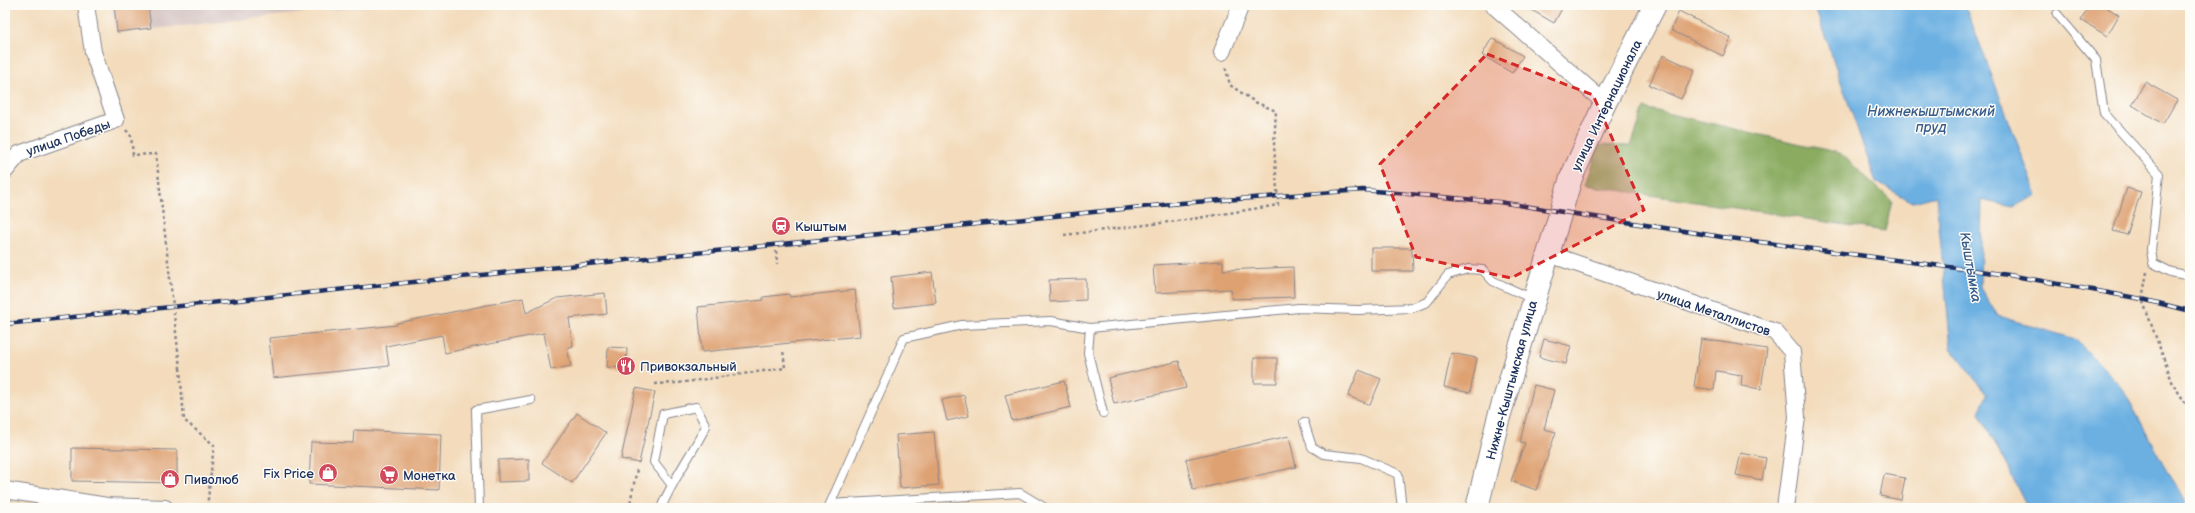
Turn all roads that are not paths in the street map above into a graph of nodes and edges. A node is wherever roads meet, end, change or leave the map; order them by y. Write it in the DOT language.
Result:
graph roads {
  1 [pos="86,5"];
  2 [pos="1241,5"];
  3 [pos="1493,5"];
  4 [pos="1655,5"];
  5 [pos="2057,14"];
  6 [pos="1222,52"];
  7 [pos="1604,103"];
  8 [pos="5,171"];
  9 [pos="1549,254"];
  10 [pos="2190,276"];
  11 [pos="1533,299"];
  12 [pos="1090,328"];
  13 [pos="531,400"];
  14 [pos="1104,413"];
  15 [pos="1304,422"];
  16 [pos="671,484"];
  17 [pos="5,490"];
  18 [pos="830,506"];
  19 [pos="107,507"];
  20 [pos="165,508"];
  21 [pos="479,508"];
  22 [pos="661,508"];
  23 [pos="1045,508"];
  24 [pos="1402,508"];
  25 [pos="1477,508"];
  26 [pos="1785,508"];
  1 -- 8 [label="street, улица Победы"];
  2 -- 6 [label="street"];
  3 -- 7 [label="street"];
  4 -- 7 [label="main road, улица Интернационала"];
  5 -- 10 [label="lane"];
  7 -- 9 [label="main road, улица Интернационала"];
  9 -- 11 [label="main road, Нижне-Кыштымская улица"];
  9 -- 26 [label="street, улица Металлистов"];
  11 -- 12 [label="lane"];
  11 -- 25 [label="main road, Нижне-Кыштымская улица"];
  12 -- 14 [label="lane"];
  12 -- 18 [label="lane"];
  13 -- 21 [label="lane"];
  15 -- 24 [label="lane"];
  16 -- 16 [label="lane"];
  16 -- 22 [label="lane"];
  17 -- 19 [label="street"];
  18 -- 23 [label="lane"];
  19 -- 20 [label="street"];
}
